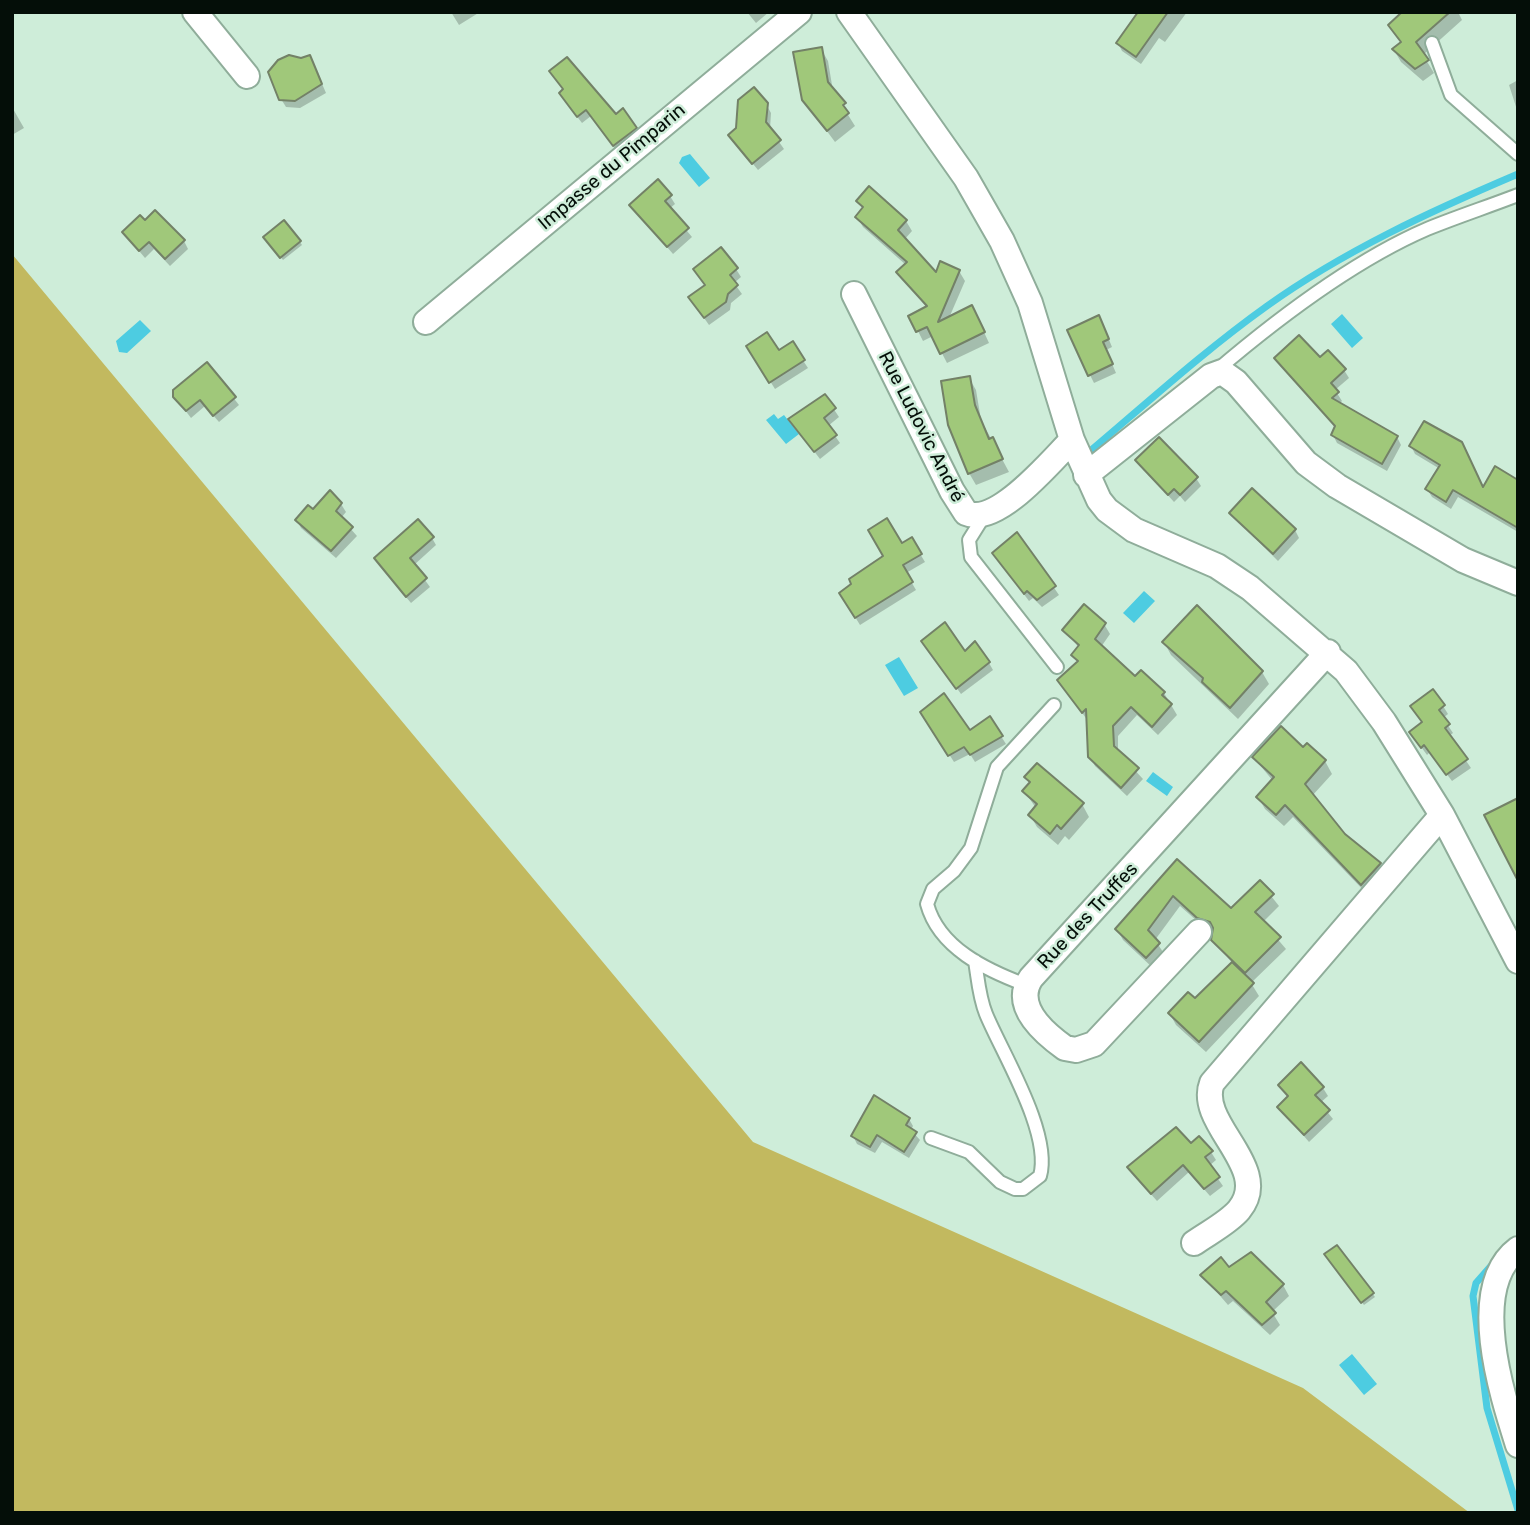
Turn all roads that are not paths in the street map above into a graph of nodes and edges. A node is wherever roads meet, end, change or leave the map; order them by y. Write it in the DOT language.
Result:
graph roads {
  1 [pos="195,12"];
  2 [pos="799,12"];
  3 [pos="849,12"];
  4 [pos="1432,43"];
  5 [pos="247,76"];
  6 [pos="1518,154"];
  7 [pos="1518,195"];
  8 [pos="855,294"];
  9 [pos="426,322"];
  10 [pos="1211,376"];
  11 [pos="1072,440"];
  12 [pos="1086,475"];
  13 [pos="984,516"];
  14 [pos="1518,583"];
  15 [pos="1328,652"];
  16 [pos="1057,667"];
  17 [pos="1054,705"];
  18 [pos="1442,815"];
  19 [pos="1199,932"];
  20 [pos="975,961"];
  21 [pos="1518,961"];
  22 [pos="1026,985"];
  23 [pos="931,1138"];
  24 [pos="1194,1243"];
  25 [pos="1518,1249"];
  26 [pos="1518,1445"];
  1 -- 5 [label="street"];
  2 -- 9 [label="street, Impasse du Pimparin"];
  3 -- 11 [label="street"];
  4 -- 6 [label="lane"];
  7 -- 10 [label="lane"];
  8 -- 13 [label="street, Rue Ludovic André"];
  10 -- 12 [label="street"];
  10 -- 14 [label="street"];
  11 -- 12 [label="street"];
  11 -- 13 [label="street, Rue Ludovic André"];
  12 -- 15 [label="street"];
  13 -- 16 [label="lane"];
  15 -- 18 [label="street"];
  15 -- 22 [label="street, Rue des Truffes"];
  17 -- 20 [label="lane"];
  18 -- 21 [label="street"];
  18 -- 24 [label="street"];
  19 -- 22 [label="street, Rue des Truffes"];
  20 -- 22 [label="lane"];
  20 -- 23 [label="lane"];
  25 -- 26 [label="street"];
}
